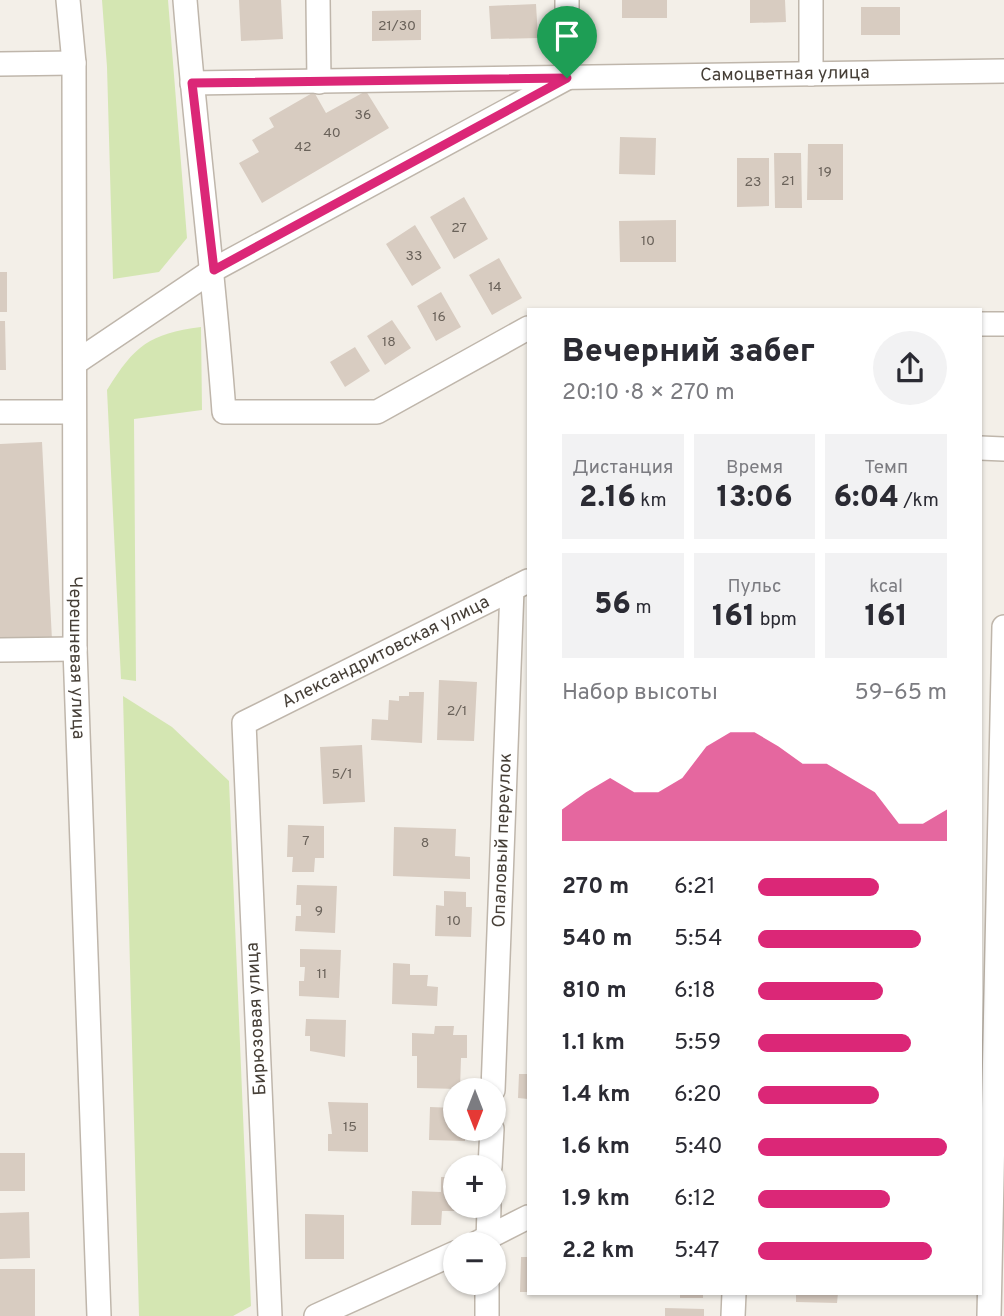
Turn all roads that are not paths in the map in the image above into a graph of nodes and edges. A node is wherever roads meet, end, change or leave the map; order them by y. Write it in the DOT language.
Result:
graph roads {
  1 [pos="68,0"];
  2 [pos="185,0"];
  3 [pos="318,0"];
  4 [pos="567,0"];
  5 [pos="811,0"];
  6 [pos="75,63"];
  7 [pos="0,64"];
  8 [pos="1004,71"];
  9 [pos="811,74"];
  10 [pos="567,78"];
  11 [pos="319,82"];
  12 [pos="192,83"];
  13 [pos="214,270"];
  14 [pos="982,324"];
  15 [pos="1004,324"];
  16 [pos="527,329"];
  17 [pos="75,363"];
  18 [pos="0,412"];
  19 [pos="73,412"];
  20 [pos="982,448"];
  21 [pos="1004,449"];
  22 [pos="520,585"];
  23 [pos="1004,627"];
  24 [pos="75,649"];
  25 [pos="0,650"];
  26 [pos="244,723"];
  27 [pos="494,1078"];
  28 [pos="992,1131"];
  29 [pos="527,1218"];
  30 [pos="501,1232"];
  31 [pos="443,1258"];
  32 [pos="487,1295"];
  33 [pos="734,1295"];
  34 [pos="100,1316"];
  35 [pos="270,1316"];
  36 [pos="316,1316"];
  37 [pos="487,1316"];
  38 [pos="733,1316"];
  39 [pos="989,1316"];
  1 -- 6 [label="street, Черешневая улица"];
  2 -- 12 [label="street"];
  3 -- 11 [label="street"];
  4 -- 10 [label="street"];
  5 -- 9 [label="street"];
  6 -- 7 [label="street"];
  6 -- 17 [label="street, Черешневая улица"];
  8 -- 9 [label="street, Самоцветная улица"];
  9 -- 10 [label="street, Самоцветная улица"];
  10 -- 11 [label="street, Самоцветная улица"];
  10 -- 13 [label="street, Самоцветная улица"];
  11 -- 12 [label="street, Самоцветная улица"];
  12 -- 13 [label="street"];
  13 -- 16 [label="street"];
  13 -- 17 [label="street, Самоцветная улица"];
  14 -- 15 [label="street"];
  17 -- 19 [label="street, Черешневая улица"];
  18 -- 19 [label="street"];
  19 -- 24 [label="street, Черешневая улица"];
  20 -- 21 [label="street"];
  22 -- 26 [label="street, Александритовская улица"];
  22 -- 27 [label="street, Опаловый переулок"];
  23 -- 28 [label="street"];
  24 -- 25 [label="street"];
  24 -- 34 [label="street, Черешневая улица"];
  26 -- 35 [label="street, Бирюзовая улица"];
  28 -- 39 [label="street"];
  29 -- 30 [label="street"];
  31 -- 36 [label="street"];
  32 -- 37 [label="street"];
  33 -- 38 [label="street"];
}
